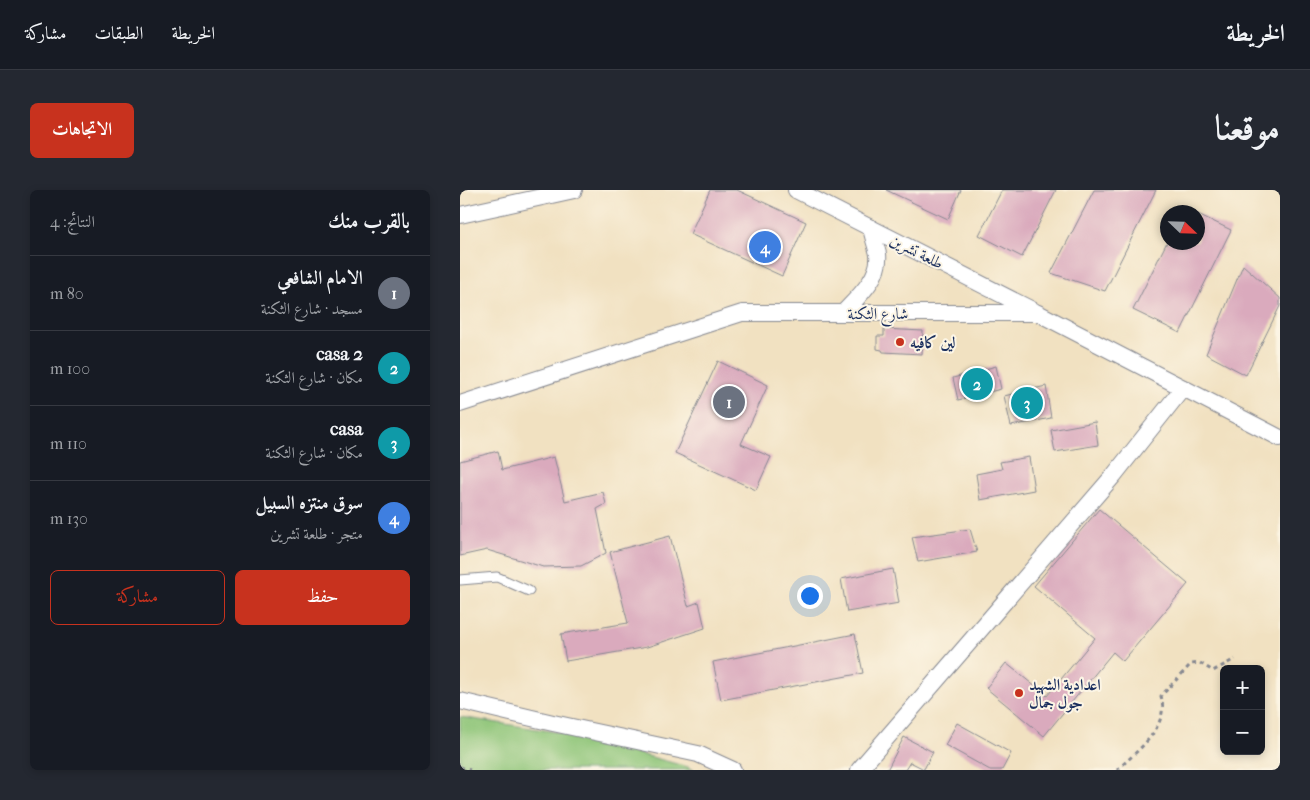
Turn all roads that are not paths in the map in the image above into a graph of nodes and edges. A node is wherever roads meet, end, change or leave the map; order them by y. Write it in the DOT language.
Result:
graph roads {
  1 [pos="574,190"];
  2 [pos="796,190"];
  3 [pos="460,215"];
  4 [pos="871,228"];
  5 [pos="844,313"];
  6 [pos="1038,313"];
  7 [pos="1183,388"];
  8 [pos="460,404"];
  9 [pos="1280,438"];
  10 [pos="460,580"];
  11 [pos="529,592"];
  12 [pos="460,701"];
  13 [pos="733,770"];
  14 [pos="859,770"];
  1 -- 3 [label="street"];
  2 -- 4 [label="street, طلعة تشرين"];
  4 -- 5 [label="street"];
  4 -- 6 [label="street, طلعة تشرين"];
  5 -- 6 [label="street, شارع الثكنة"];
  5 -- 8 [label="street, شارع الثكنة"];
  6 -- 7 [label="street, شارع الثكنة"];
  7 -- 9 [label="street, شارع الثكنة"];
  7 -- 14 [label="street"];
  10 -- 11 [label="lane"];
  12 -- 13 [label="street"];
}
